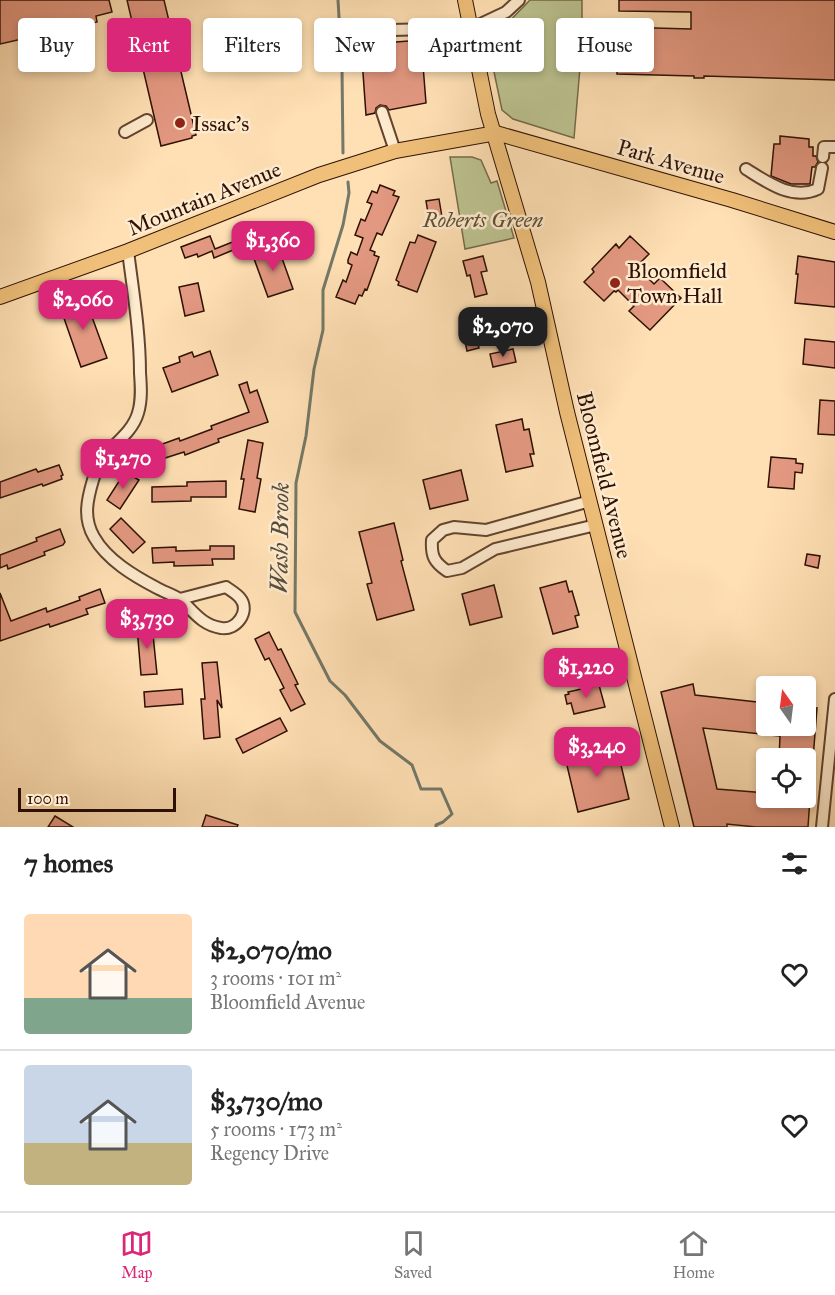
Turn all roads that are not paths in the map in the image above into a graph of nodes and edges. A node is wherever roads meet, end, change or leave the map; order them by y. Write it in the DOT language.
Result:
graph roads {
  1 [pos="465,0"];
  2 [pos="519,0"];
  3 [pos="470,18"];
  4 [pos="493,18"];
  5 [pos="480,72"];
  6 [pos="382,112"];
  7 [pos="147,120"];
  8 [pos="125,132"];
  9 [pos="496,133"];
  10 [pos="835,147"];
  11 [pos="395,151"];
  12 [pos="746,169"];
  13 [pos="835,232"];
  14 [pos="128,251"];
  15 [pos="0,297"];
  16 [pos="590,501"];
  17 [pos="596,525"];
  18 [pos="180,599"];
  19 [pos="835,699"];
  20 [pos="672,827"];
  21 [pos="822,827"];
  1 -- 3 [label="main road, Bloomfield Avenue"];
  2 -- 4 [label="street"];
  5 -- 9 [label="main road, Bloomfield Avenue"];
  6 -- 11 [label="street"];
  7 -- 8 [label="street"];
  9 -- 11 [label="main road, Mountain Avenue"];
  9 -- 13 [label="main road, Park Avenue"];
  9 -- 16 [label="main road, Bloomfield Avenue"];
  10 -- 12 [label="street"];
  11 -- 14 [label="main road, Mountain Avenue"];
  14 -- 15 [label="main road, Mountain Avenue"];
  14 -- 18 [label="street"];
  16 -- 17 [label="main road, Bloomfield Avenue"];
  16 -- 17 [label="street"];
  17 -- 20 [label="main road, Bloomfield Avenue"];
  18 -- 18 [label="street"];
  19 -- 21 [label="street"];
}
